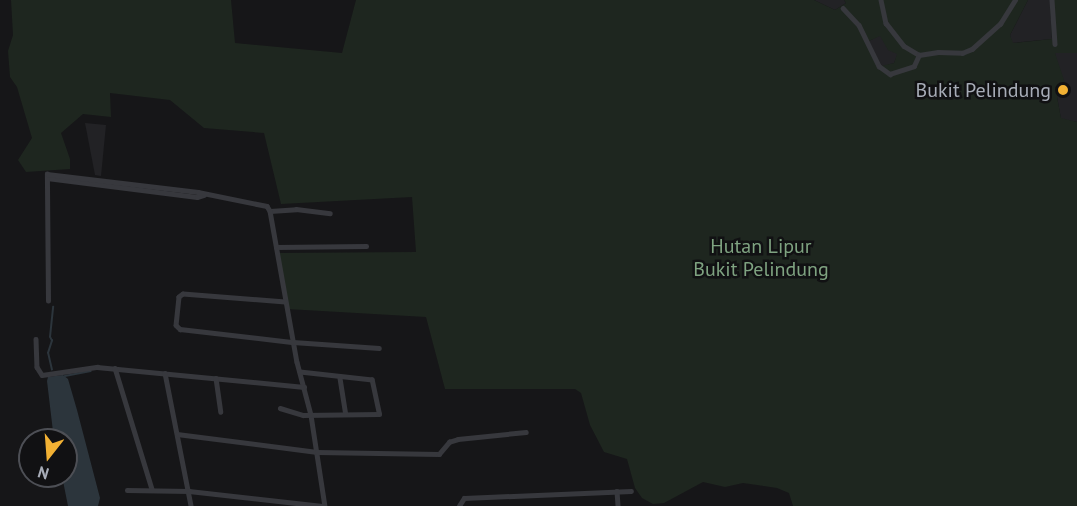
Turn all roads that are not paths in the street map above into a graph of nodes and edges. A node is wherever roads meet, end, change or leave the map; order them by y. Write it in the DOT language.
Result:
graph roads {
  1 [pos="881,0"];
  2 [pos="1015,0"];
  3 [pos="1052,0"];
  4 [pos="843,8"];
  5 [pos="1055,44"];
  6 [pos="919,55"];
  7 [pos="270,211"];
  8 [pos="330,213"];
  9 [pos="366,246"];
  10 [pos="276,247"];
  11 [pos="48,302"];
  12 [pos="285,302"];
  13 [pos="36,339"];
  14 [pos="293,342"];
  15 [pos="379,348"];
  16 [pos="115,368"];
  17 [pos="165,372"];
  18 [pos="300,372"];
  19 [pos="216,378"];
  20 [pos="340,378"];
  21 [pos="304,387"];
  22 [pos="280,408"];
  23 [pos="221,412"];
  24 [pos="346,414"];
  25 [pos="311,415"];
  26 [pos="526,432"];
  27 [pos="177,434"];
  28 [pos="317,452"];
  29 [pos="152,489"];
  30 [pos="127,490"];
  31 [pos="189,491"];
  32 [pos="617,491"];
  33 [pos="631,491"];
  34 [pos="191,506"];
  35 [pos="324,506"];
  36 [pos="459,506"];
  37 [pos="618,506"];
  1 -- 6 [label="street"];
  2 -- 6 [label="street"];
  3 -- 5 [label="street"];
  4 -- 6 [label="street"];
  7 -- 8 [label="street"];
  7 -- 10 [label="street"];
  7 -- 11 [label="street"];
  9 -- 10 [label="street"];
  10 -- 12 [label="street"];
  12 -- 14 [label="street"];
  12 -- 14 [label="street"];
  13 -- 16 [label="street"];
  14 -- 15 [label="street"];
  14 -- 18 [label="street"];
  16 -- 17 [label="street"];
  16 -- 29 [label="street"];
  17 -- 19 [label="street"];
  17 -- 27 [label="street"];
  18 -- 20 [label="street"];
  18 -- 21 [label="street"];
  19 -- 21 [label="street"];
  19 -- 23 [label="street"];
  20 -- 24 [label="street"];
  20 -- 24 [label="street"];
  21 -- 25 [label="street"];
  22 -- 25 [label="street"];
  24 -- 25 [label="street"];
  25 -- 28 [label="street"];
  26 -- 28 [label="street"];
  27 -- 28 [label="street"];
  27 -- 31 [label="street"];
  28 -- 35 [label="street"];
  29 -- 30 [label="street"];
  29 -- 31 [label="street"];
  31 -- 34 [label="street"];
  31 -- 35 [label="street"];
  32 -- 33 [label="street"];
  32 -- 36 [label="street"];
  32 -- 37 [label="street"];
}
